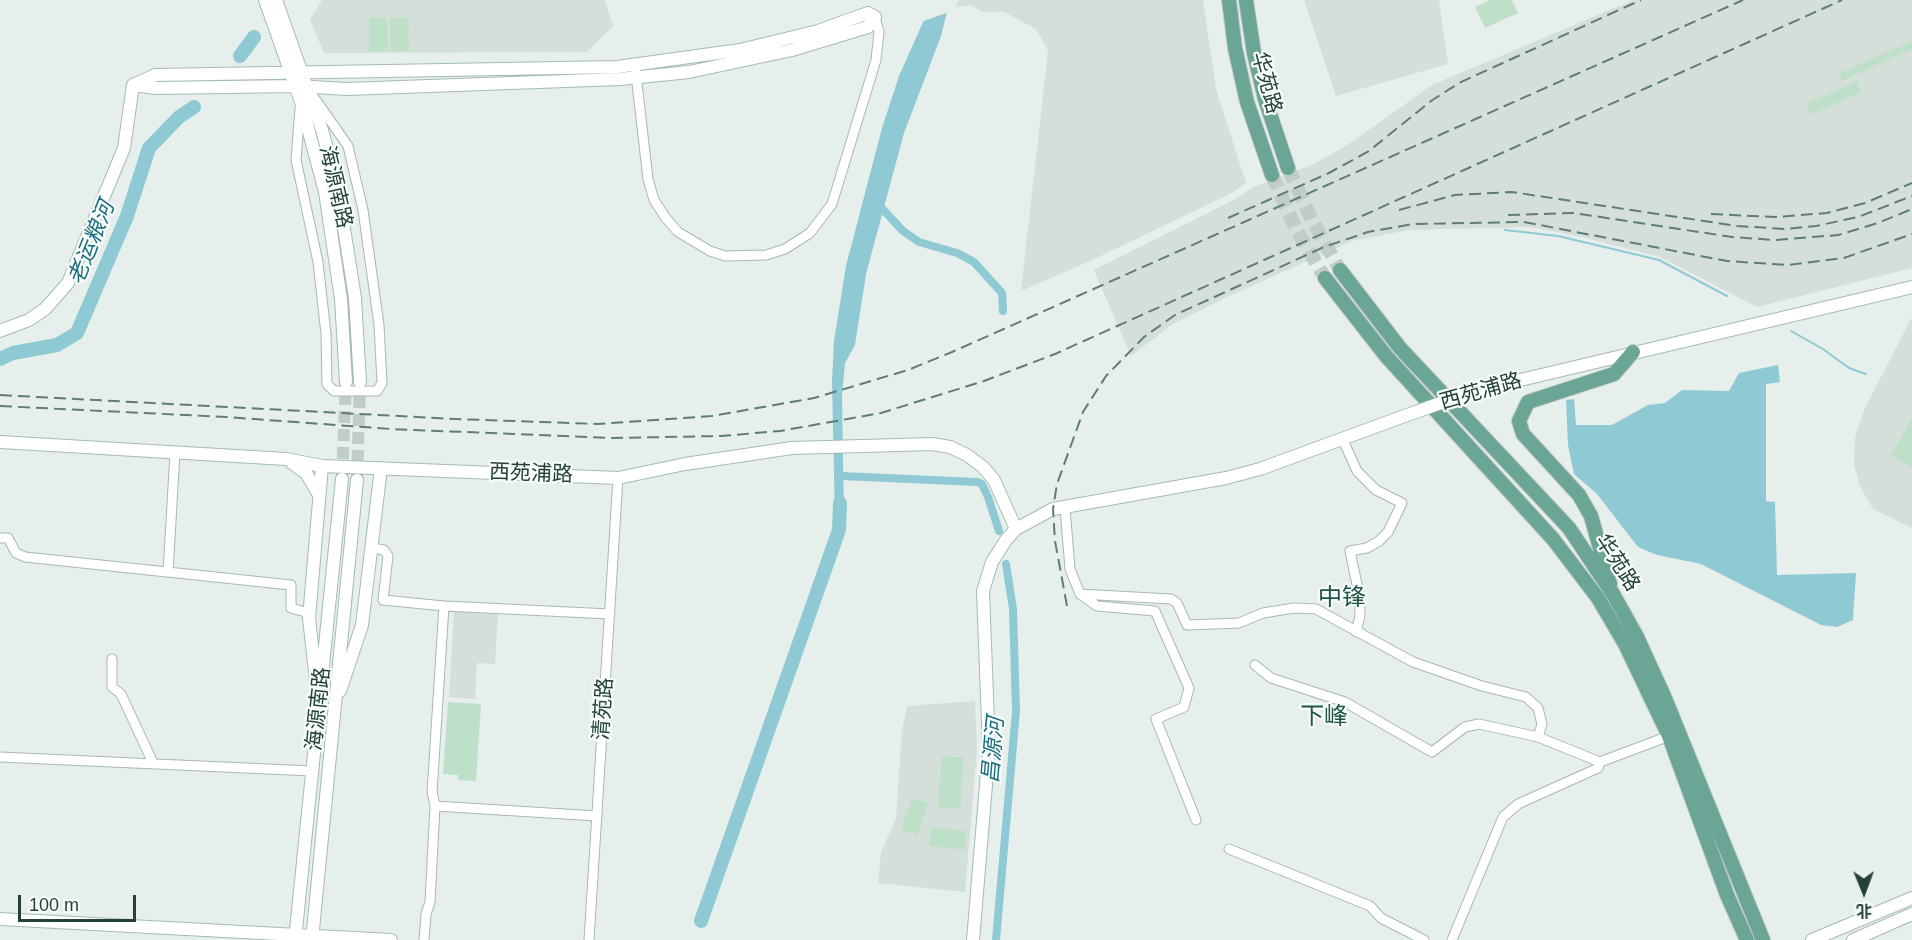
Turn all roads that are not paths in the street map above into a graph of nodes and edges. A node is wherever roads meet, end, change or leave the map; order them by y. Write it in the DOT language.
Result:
graph roads {
  1 [pos="265,0"];
  2 [pos="276,0"];
  3 [pos="1229,0"];
  4 [pos="1246,0"];
  5 [pos="875,17"];
  6 [pos="296,72"];
  7 [pos="636,72"];
  8 [pos="133,84"];
  9 [pos="301,87"];
  10 [pos="301,102"];
  11 [pos="1288,168"];
  12 [pos="1272,175"];
  13 [pos="1340,270"];
  14 [pos="1325,278"];
  15 [pos="1912,287"];
  16 [pos="0,331"];
  17 [pos="1633,352"];
  18 [pos="346,382"];
  19 [pos="360,382"];
  20 [pos="1343,440"];
  21 [pos="0,442"];
  22 [pos="175,453"];
  23 [pos="286,459"];
  24 [pos="322,466"];
  25 [pos="381,468"];
  26 [pos="618,478"];
  27 [pos="342,479"];
  28 [pos="357,480"];
  29 [pos="319,497"];
  30 [pos="1059,508"];
  31 [pos="1016,529"];
  32 [pos="0,538"];
  33 [pos="372,548"];
  34 [pos="168,572"];
  35 [pos="1080,594"];
  36 [pos="1613,594"];
  37 [pos="444,606"];
  38 [pos="309,613"];
  39 [pos="610,614"];
  40 [pos="1356,632"];
  41 [pos="112,659"];
  42 [pos="1255,665"];
  43 [pos="326,711"];
  44 [pos="1669,736"];
  45 [pos="1538,737"];
  46 [pos="0,757"];
  47 [pos="1600,762"];
  48 [pos="153,763"];
  49 [pos="312,771"];
  50 [pos="435,806"];
  51 [pos="597,816"];
  52 [pos="1196,820"];
  53 [pos="1229,849"];
  54 [pos="1912,898"];
  55 [pos="1910,918"];
  56 [pos="0,919"];
  57 [pos="295,937"];
  58 [pos="312,938"];
  59 [pos="391,940"];
  60 [pos="424,940"];
  61 [pos="589,940"];
  62 [pos="974,940"];
  63 [pos="1424,940"];
  64 [pos="1452,940"];
  65 [pos="1747,940"];
  66 [pos="1763,940"];
  67 [pos="1812,940"];
  68 [pos="1853,940"];
  1 -- 6 [label="street, 海源南路"];
  2 -- 6 [label="street, 海源南路"];
  3 -- 12 [label="main road, 华苑路"];
  4 -- 11 [label="main road, 华苑路"];
  5 -- 7 [label="street"];
  5 -- 7 [label="street"];
  6 -- 7 [label="street"];
  6 -- 8 [label="street"];
  6 -- 9 [label="street, 海源南路"];
  7 -- 9 [label="street"];
  8 -- 9 [label="street"];
  8 -- 16 [label="street"];
  9 -- 10 [label="street, 海源南路"];
  9 -- 10 [label="street"];
  9 -- 19 [label="street, 海源南路"];
  10 -- 18 [label="street, 海源南路"];
  13 -- 36 [label="main road, 华苑路"];
  14 -- 44 [label="main road, 华苑路"];
  15 -- 17 [label="street, 西苑浦路"];
  17 -- 20 [label="street, 西苑浦路, bridge"];
  17 -- 36 [label="main road"];
  20 -- 30 [label="street, 西苑浦路"];
  20 -- 40 [label="street"];
  21 -- 22 [label="street, 西苑浦路"];
  22 -- 23 [label="street, 西苑浦路"];
  22 -- 34 [label="street"];
  23 -- 24 [label="street, 西苑浦路"];
  23 -- 29 [label="street"];
  24 -- 25 [label="street, 西苑浦路"];
  24 -- 29 [label="street"];
  25 -- 26 [label="street, 西苑浦路"];
  25 -- 33 [label="street"];
  26 -- 31 [label="street, 西苑浦路"];
  26 -- 39 [label="street, 清苑路"];
  27 -- 43 [label="street, 海源南路"];
  28 -- 43 [label="street, 海源南路"];
  29 -- 38 [label="street"];
  30 -- 31 [label="street, 西苑浦路"];
  30 -- 35 [label="street"];
  31 -- 62 [label="street"];
  32 -- 34 [label="street"];
  33 -- 37 [label="street"];
  33 -- 43 [label="street"];
  34 -- 38 [label="street"];
  35 -- 40 [label="street"];
  35 -- 52 [label="street"];
  36 -- 66 [label="main road, 华苑路"];
  37 -- 39 [label="street"];
  37 -- 50 [label="street"];
  38 -- 43 [label="street"];
  39 -- 51 [label="street, 清苑路"];
  40 -- 45 [label="street"];
  41 -- 48 [label="street"];
  42 -- 45 [label="street"];
  43 -- 49 [label="street, 海源南路"];
  43 -- 58 [label="street, 海源南路"];
  44 -- 47 [label="street"];
  44 -- 65 [label="main road, 华苑路"];
  45 -- 47 [label="street"];
  46 -- 48 [label="street"];
  47 -- 64 [label="street"];
  48 -- 49 [label="street"];
  49 -- 57 [label="street, 海源南路"];
  50 -- 51 [label="street"];
  50 -- 60 [label="street"];
  51 -- 61 [label="street, 清苑路"];
  53 -- 63 [label="street"];
  54 -- 67 [label="street"];
  55 -- 68 [label="street"];
  56 -- 57 [label="street"];
  57 -- 58 [label="street"];
  58 -- 59 [label="street"];
}
